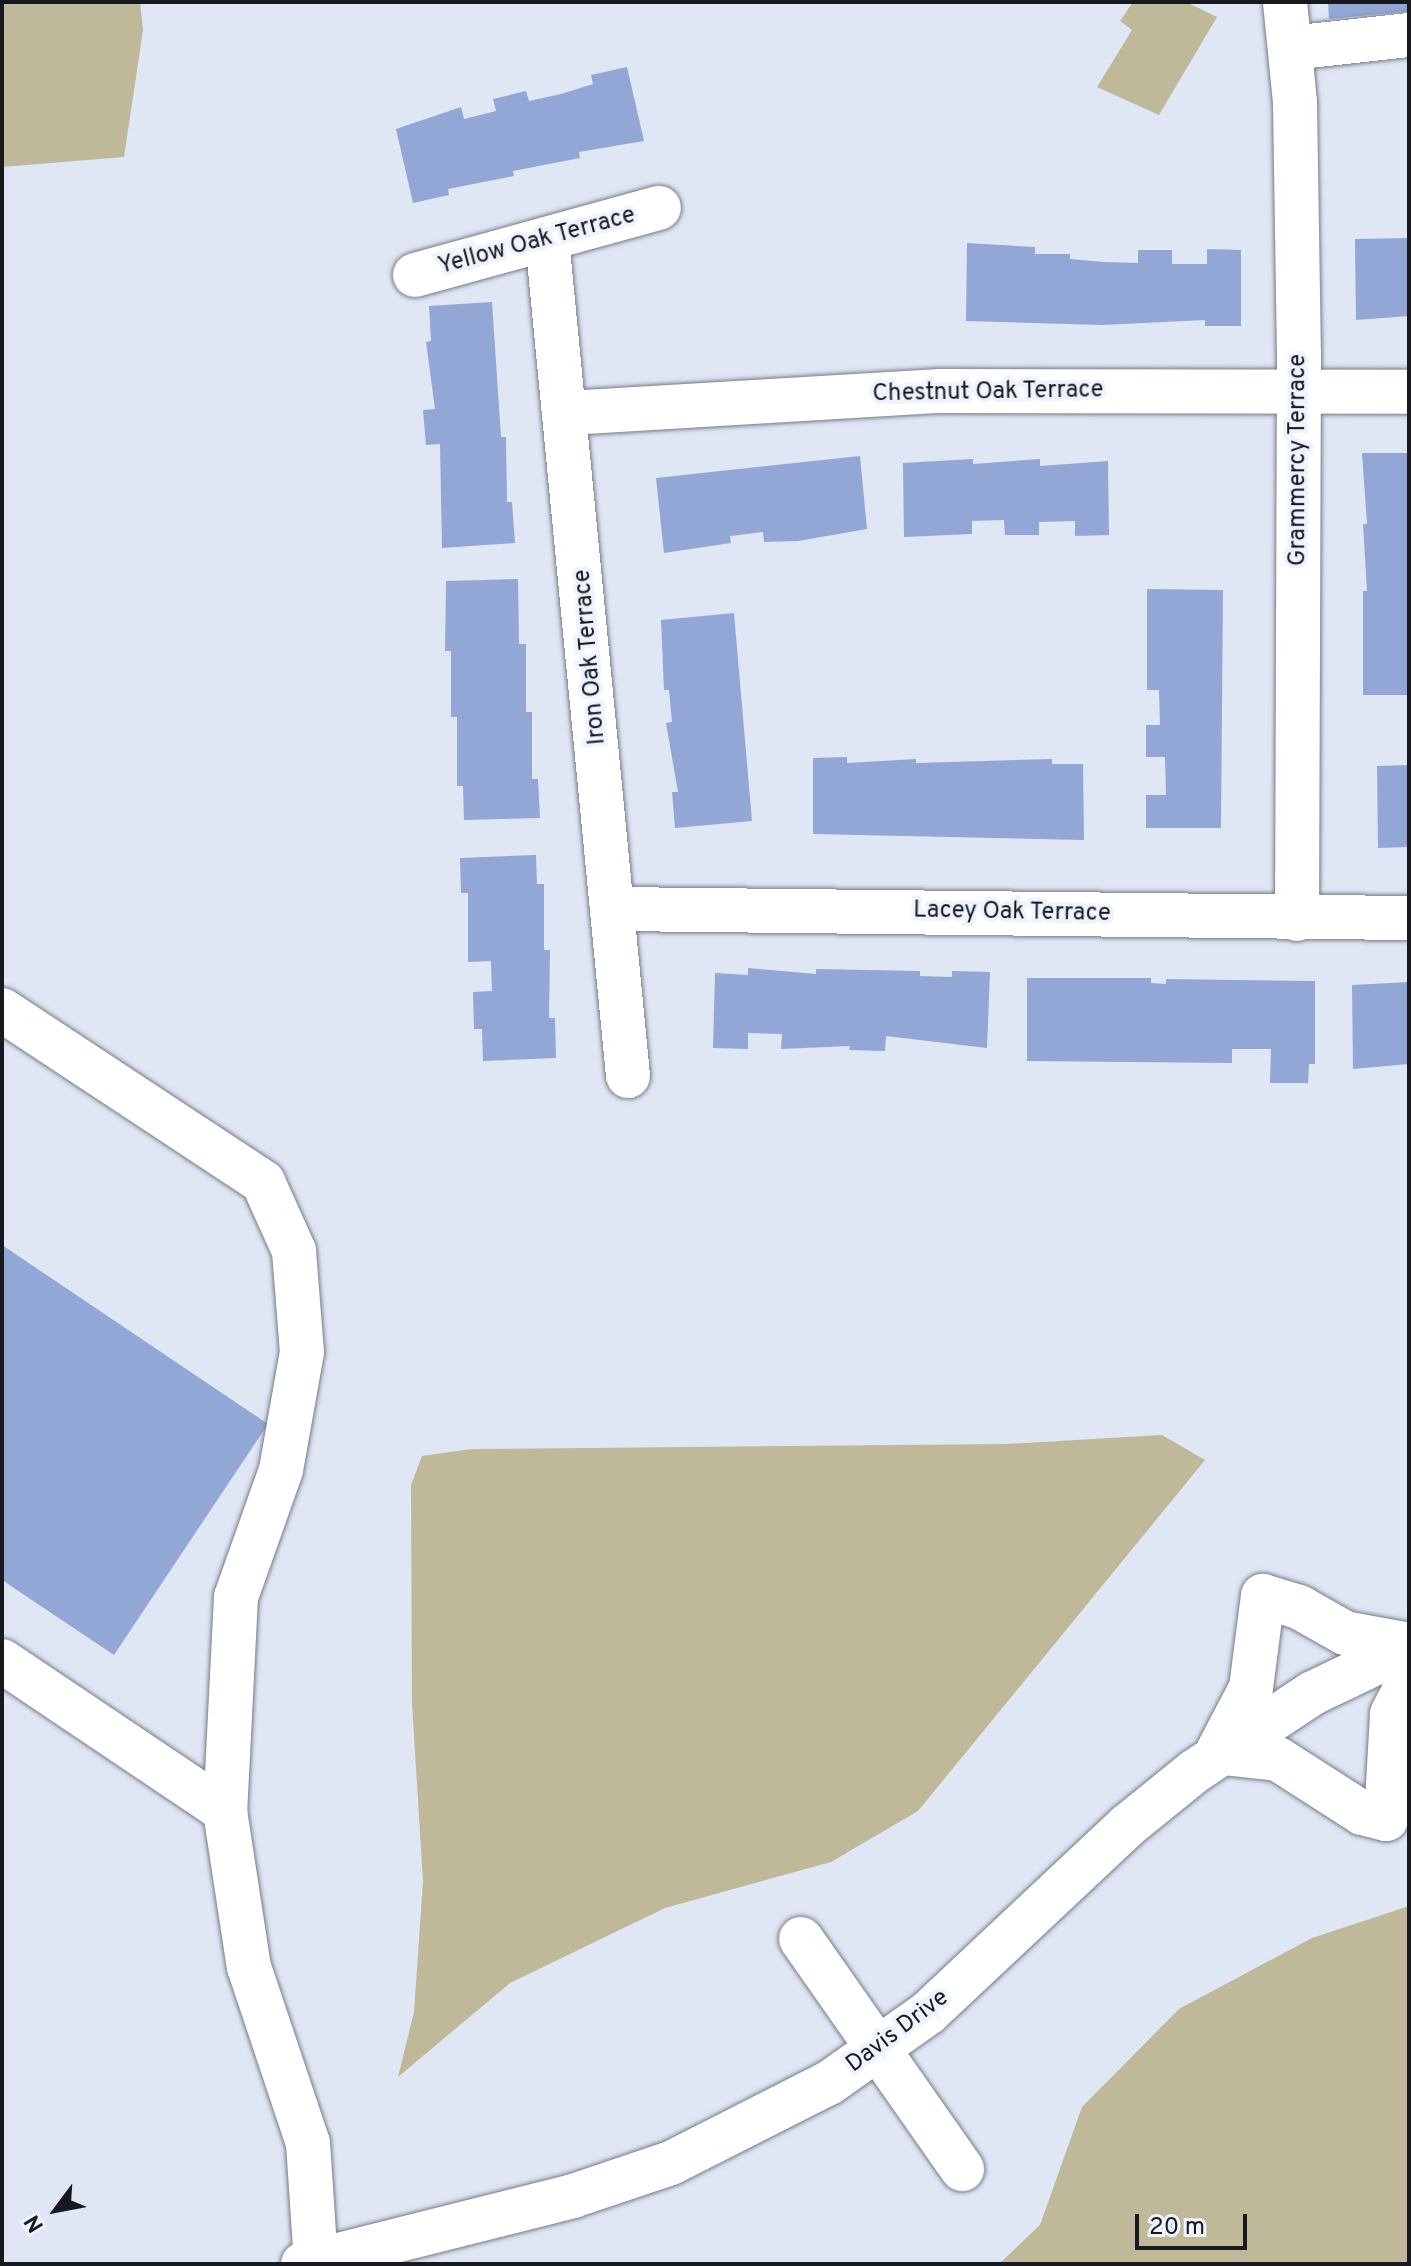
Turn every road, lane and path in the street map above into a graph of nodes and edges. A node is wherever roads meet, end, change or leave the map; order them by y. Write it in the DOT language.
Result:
graph roads {
  1 [pos="1285,2"];
  2 [pos="1409,35"];
  3 [pos="1291,48"];
  4 [pos="659,208"];
  5 [pos="547,239"];
  6 [pos="415,275"];
  7 [pos="1300,391"];
  8 [pos="1409,392"];
  9 [pos="568,413"];
  10 [pos="615,909"];
  11 [pos="1409,918"];
  12 [pos="1297,919"];
  13 [pos="2,1010"];
  14 [pos="628,1076"];
  15 [pos="1409,1646"];
  16 [pos="2,1661"];
  17 [pos="1409,1680"];
  18 [pos="1217,1756"];
  19 [pos="225,1811"];
  20 [pos="801,1939"];
  21 [pos="877,2049"];
  22 [pos="962,2169"];
  23 [pos="312,2262"];
  1 -- 3 [label="street, Grammercy Terrace"];
  2 -- 3 [label="street"];
  3 -- 7 [label="street, Grammercy Terrace"];
  4 -- 5 [label="street, Yellow Oak Terrace"];
  5 -- 6 [label="street, Yellow Oak Terrace"];
  5 -- 9 [label="street, Iron Oak Terrace"];
  7 -- 8 [label="street, Chestnut Oak Terrace"];
  7 -- 9 [label="street, Chestnut Oak Terrace"];
  7 -- 12 [label="street, Grammercy Terrace"];
  9 -- 10 [label="street, Iron Oak Terrace"];
  10 -- 12 [label="street, Lacey Oak Terrace"];
  10 -- 14 [label="street, Iron Oak Terrace"];
  11 -- 12 [label="street, Lacey Oak Terrace"];
  13 -- 19 [label="street"];
  15 -- 18 [label="street, Davis Drive"];
  15 -- 18 [label="street"];
  16 -- 19 [label="street"];
  17 -- 18 [label="street"];
  18 -- 21 [label="street, Davis Drive"];
  19 -- 23 [label="street"];
  20 -- 21 [label="street"];
  21 -- 22 [label="street"];
  21 -- 23 [label="street, Davis Drive"];
}
